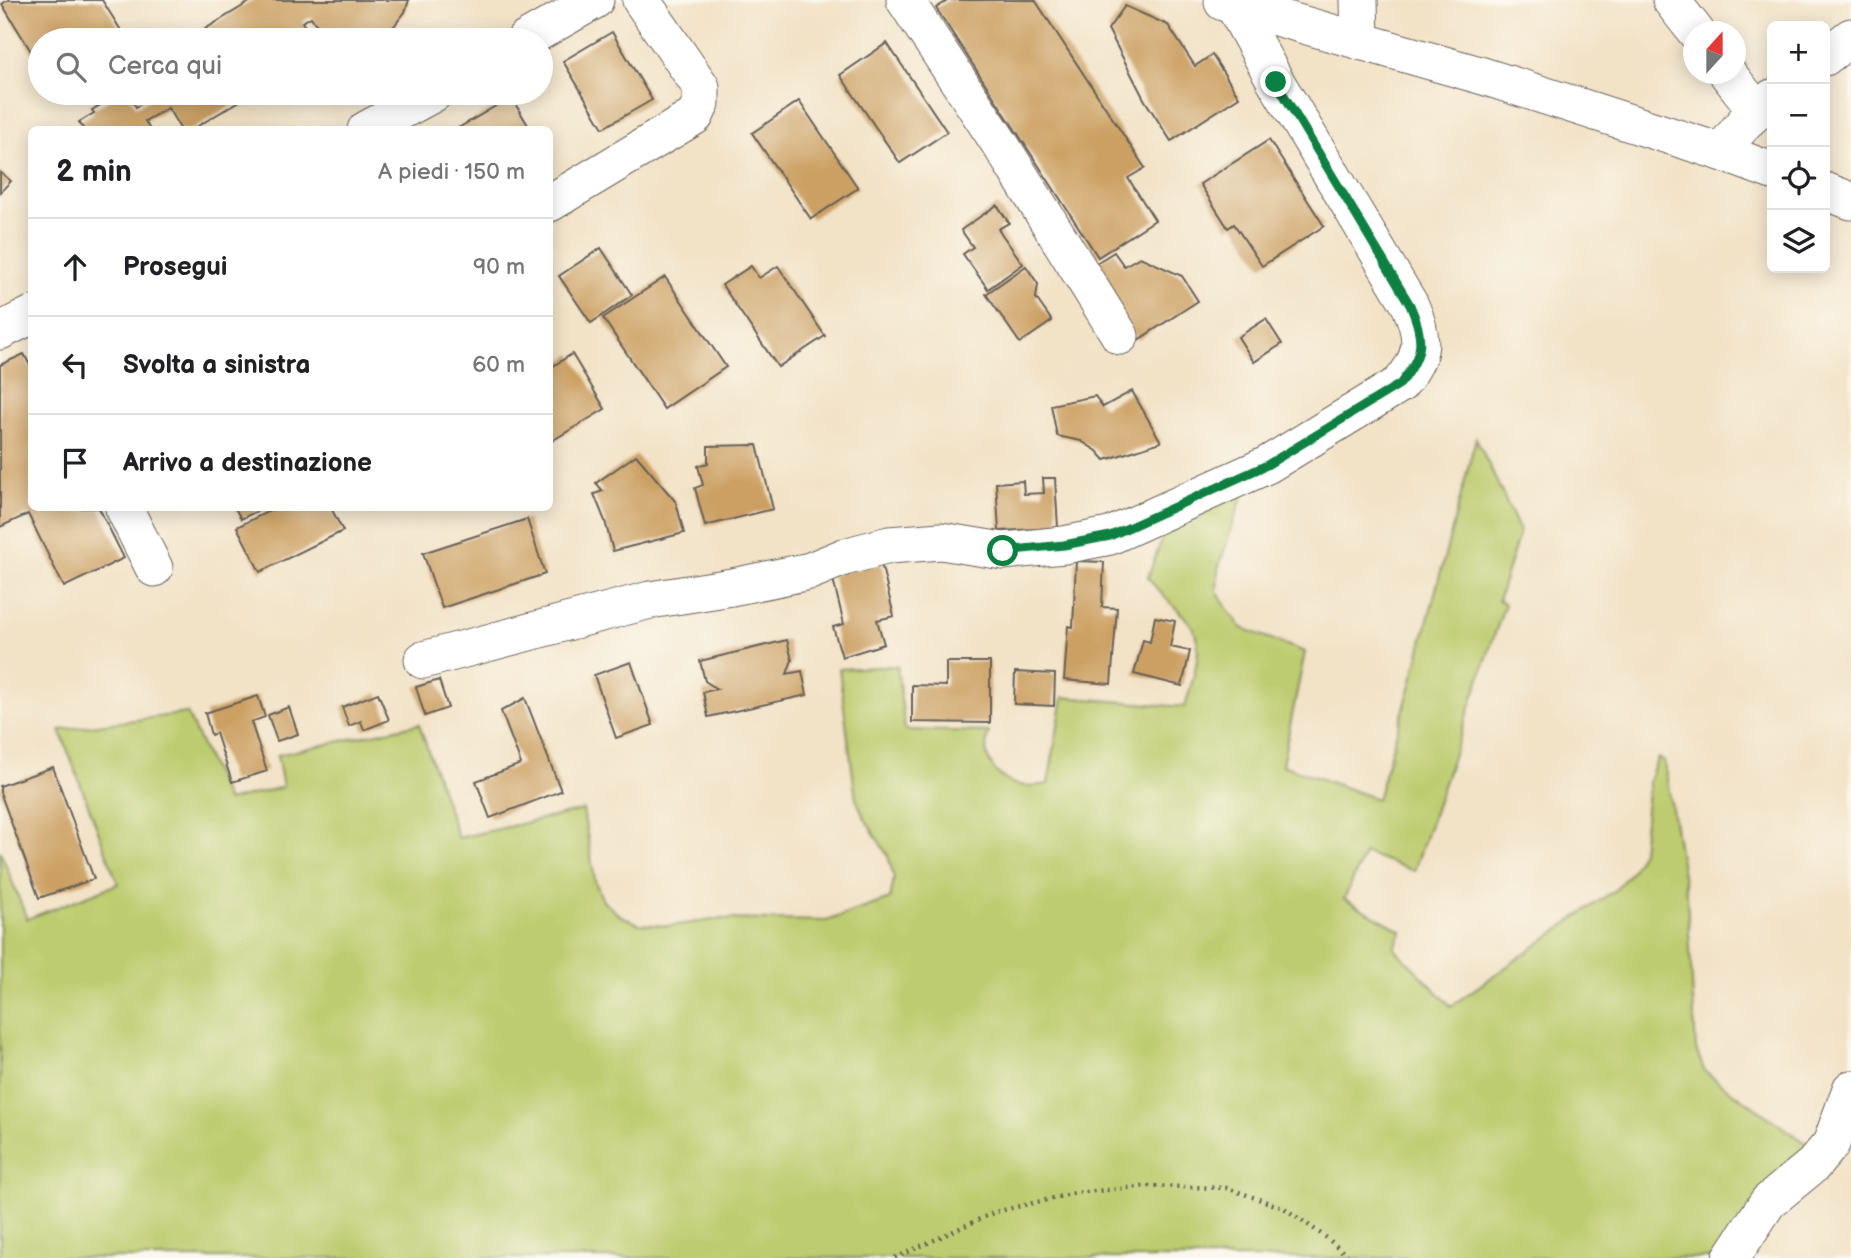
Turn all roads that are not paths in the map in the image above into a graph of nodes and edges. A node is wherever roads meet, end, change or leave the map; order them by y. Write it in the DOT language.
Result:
graph roads {
  1 [pos="595,0"];
  2 [pos="641,0"];
  3 [pos="905,0"];
  4 [pos="1359,0"];
  5 [pos="1671,0"];
  6 [pos="1228,2"];
  7 [pos="1687,21"];
  8 [pos="546,28"];
  9 [pos="1851,37"];
  10 [pos="1360,41"];
  11 [pos="1830,53"];
  12 [pos="1740,84"];
  13 [pos="1764,104"];
  14 [pos="412,105"];
  15 [pos="373,126"];
  16 [pos="1721,152"];
  17 [pos="1767,169"];
  18 [pos="1830,193"];
  19 [pos="553,200"];
  20 [pos="1851,201"];
  21 [pos="1120,336"];
  22 [pos="126,511"];
  23 [pos="154,568"];
  24 [pos="423,660"];
  25 [pos="1851,1089"];
  26 [pos="1731,1258"];
  1 -- 8 [label="street"];
  2 -- 19 [label="street"];
  3 -- 21 [label="street"];
  4 -- 10 [label="street"];
  5 -- 7 [label="street"];
  6 -- 10 [label="street"];
  6 -- 24 [label="street"];
  9 -- 11 [label="street"];
  10 -- 16 [label="street"];
  12 -- 13 [label="street"];
  13 -- 16 [label="street"];
  14 -- 15 [label="street"];
  16 -- 17 [label="street"];
  18 -- 20 [label="street"];
  22 -- 23 [label="street"];
  25 -- 26 [label="street"];
}
